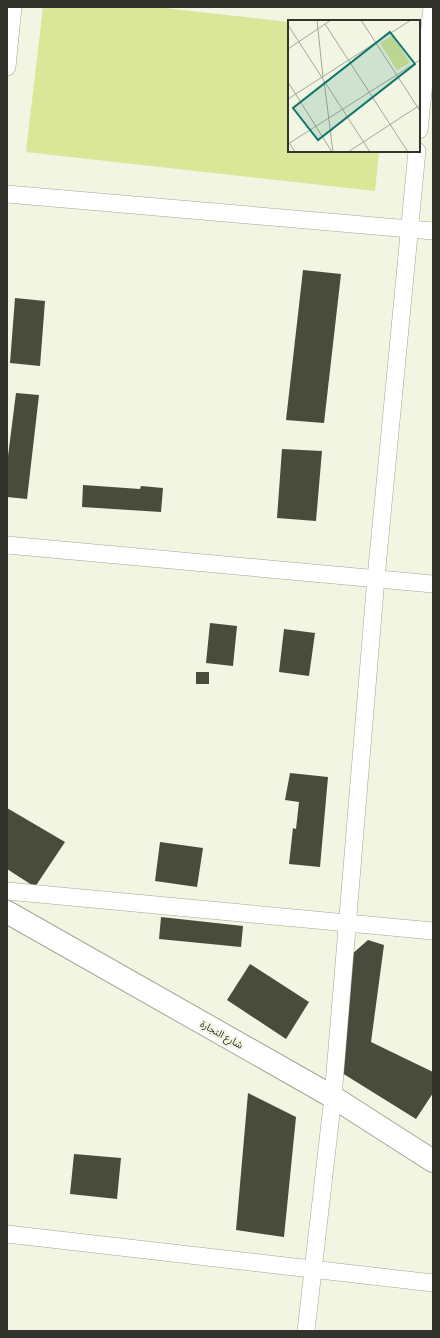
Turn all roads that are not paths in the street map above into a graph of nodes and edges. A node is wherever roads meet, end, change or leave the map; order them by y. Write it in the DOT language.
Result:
graph roads {
  1 [pos="13,7"];
  2 [pos="432,7"];
  3 [pos="7,67"];
  4 [pos="420,121"];
  5 [pos="417,152"];
  6 [pos="7,194"];
  7 [pos="409,229"];
  8 [pos="433,231"];
  9 [pos="7,545"];
  10 [pos="376,578"];
  11 [pos="433,584"];
  12 [pos="7,891"];
  13 [pos="7,912"];
  14 [pos="348,922"];
  15 [pos="433,931"];
  16 [pos="333,1096"];
  17 [pos="433,1161"];
  18 [pos="7,1234"];
  19 [pos="312,1269"];
  20 [pos="433,1283"];
  21 [pos="306,1331"];
  1 -- 3 [label="street"];
  2 -- 4 [label="street"];
  5 -- 7 [label="street"];
  6 -- 7 [label="street"];
  7 -- 8 [label="street"];
  7 -- 10 [label="street"];
  9 -- 10 [label="street"];
  10 -- 11 [label="street"];
  10 -- 14 [label="street"];
  12 -- 14 [label="street"];
  13 -- 16 [label="street, شارع التجارة"];
  14 -- 15 [label="street"];
  14 -- 16 [label="street"];
  16 -- 17 [label="street, شارع التجارة"];
  16 -- 19 [label="street"];
  18 -- 19 [label="street"];
  19 -- 20 [label="street"];
  19 -- 21 [label="street"];
}
